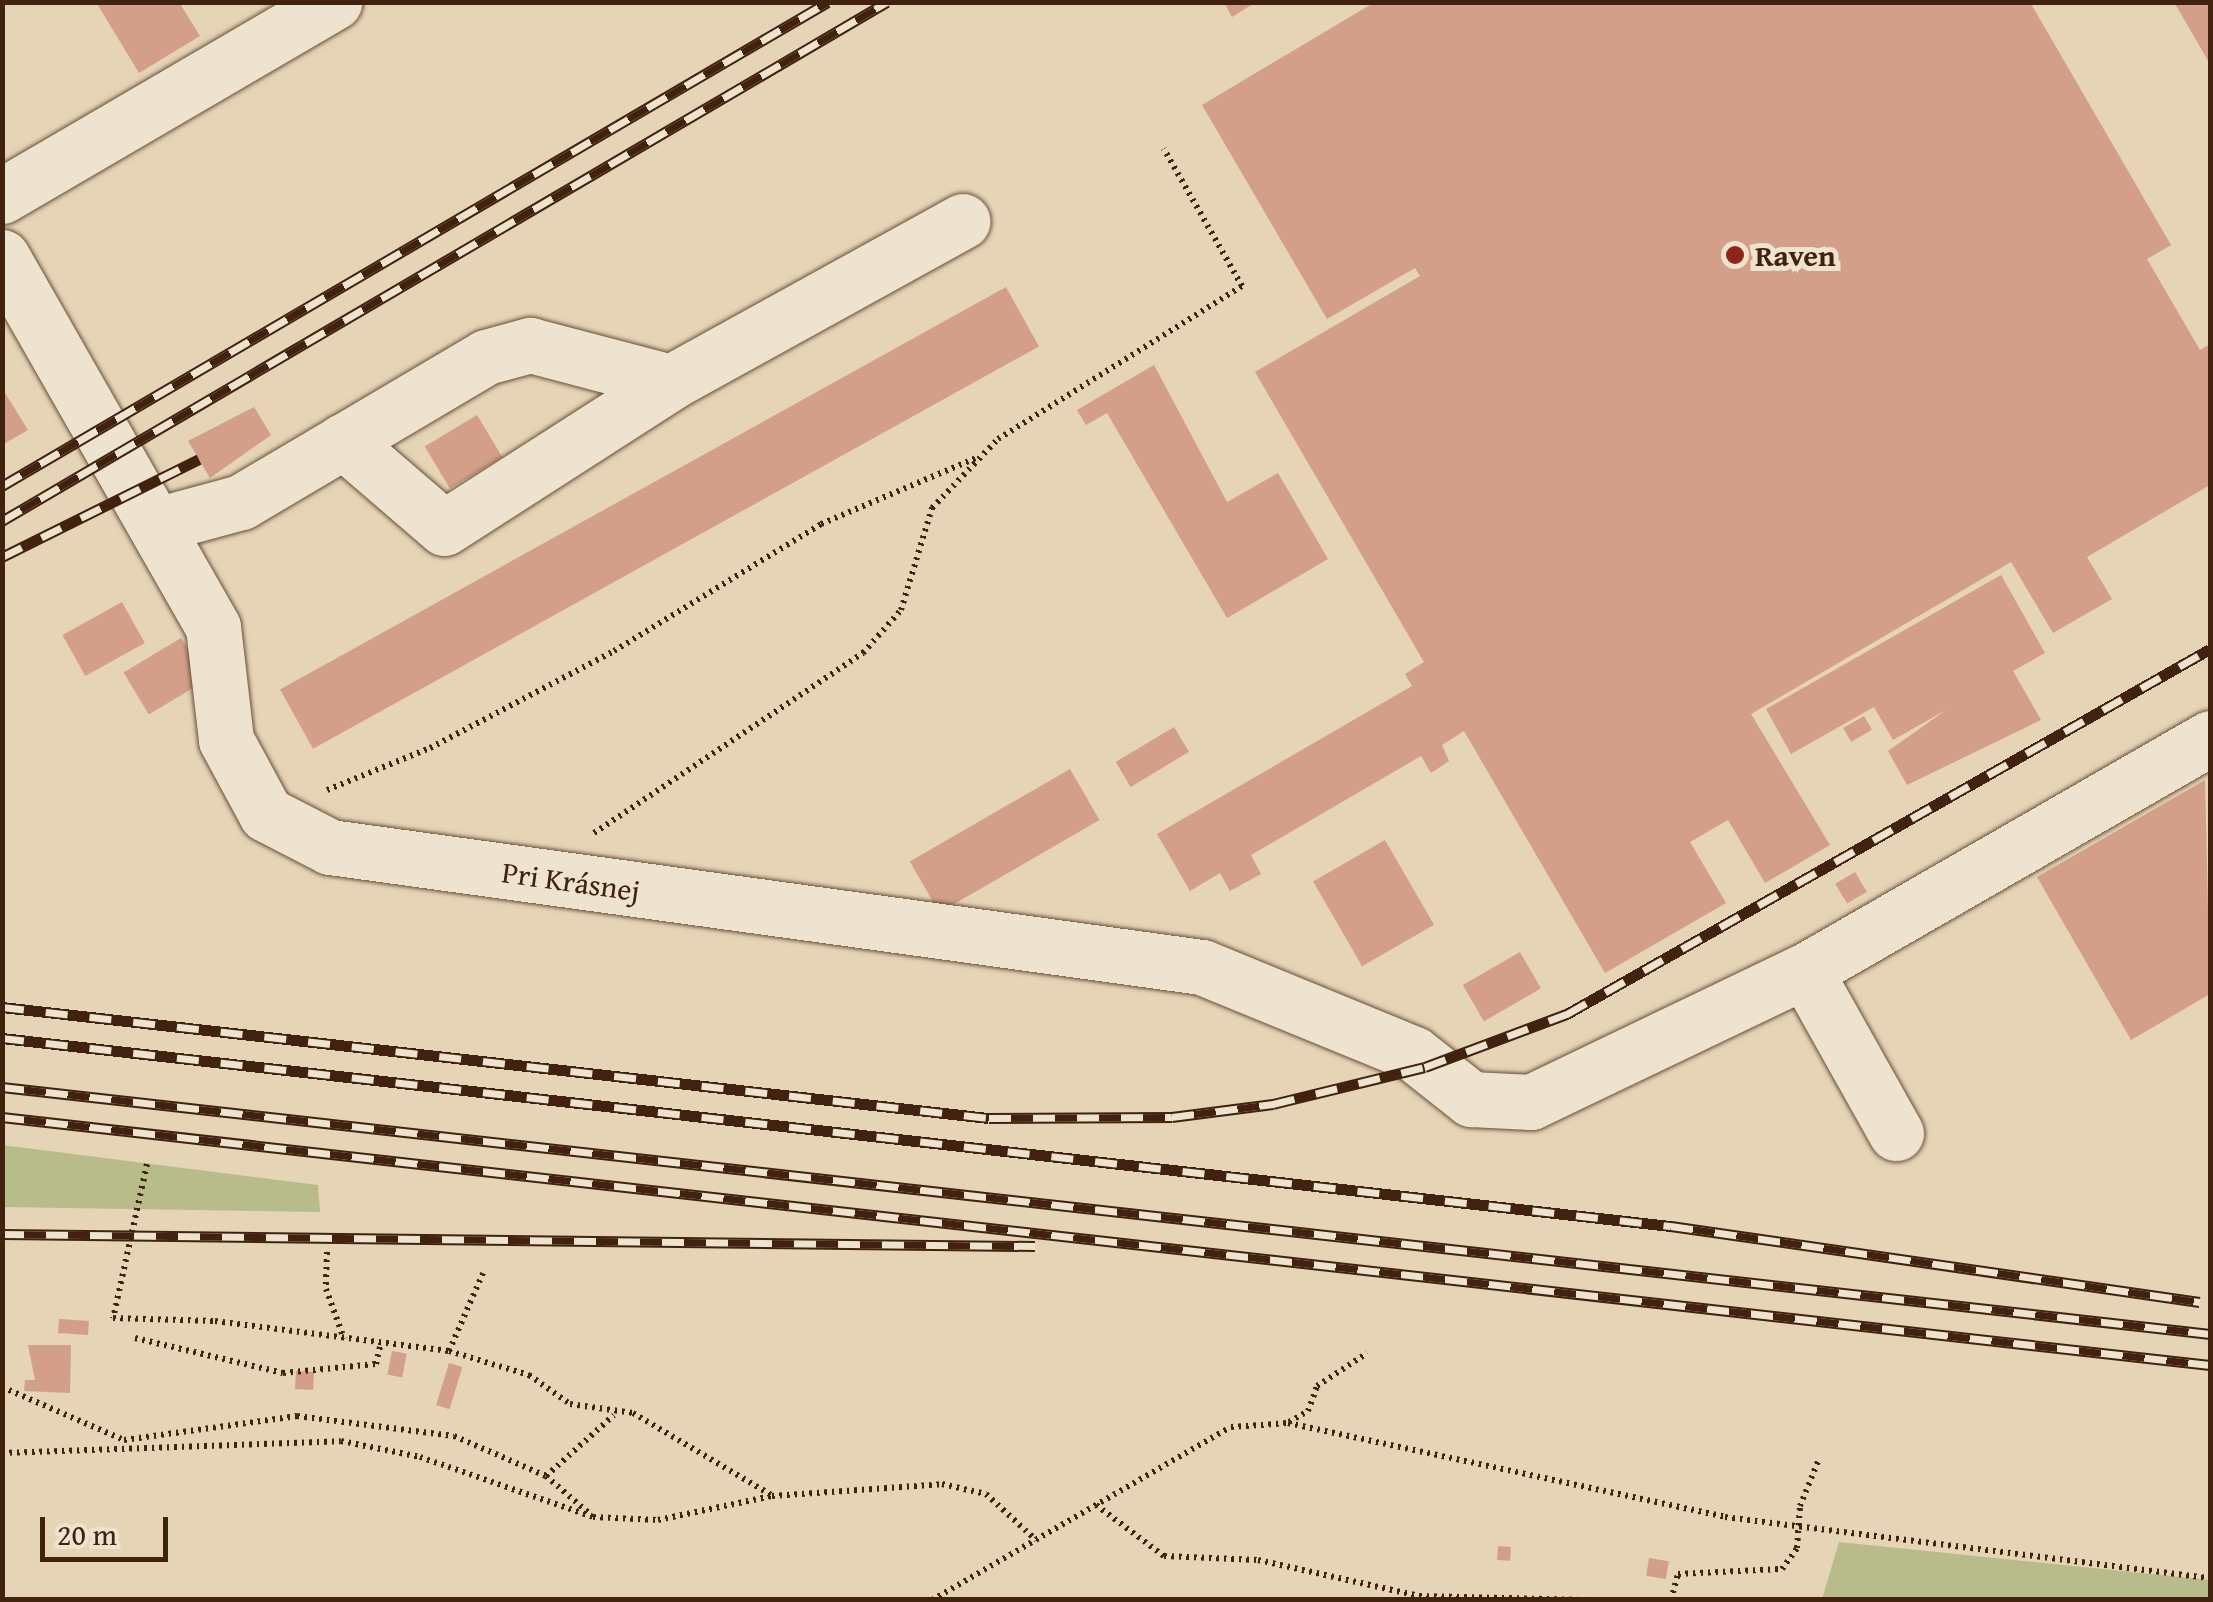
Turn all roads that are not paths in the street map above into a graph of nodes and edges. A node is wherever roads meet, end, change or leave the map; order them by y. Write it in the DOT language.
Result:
graph roads {
  1 [pos="334,2"];
  2 [pos="2,196"];
  3 [pos="963,221"];
  4 [pos="2,257"];
  5 [pos="671,382"];
  6 [pos="343,442"];
  7 [pos="160,524"];
  8 [pos="2210,738"];
  9 [pos="1806,971"];
  10 [pos="1896,1133"];
  1 -- 2 [label="lane"];
  3 -- 5 [label="lane"];
  4 -- 7 [label="lane"];
  5 -- 6 [label="lane"];
  5 -- 6 [label="lane"];
  6 -- 7 [label="lane"];
  7 -- 9 [label="lane, Pri Krásnej"];
  8 -- 9 [label="lane"];
  9 -- 10 [label="lane"];
}
